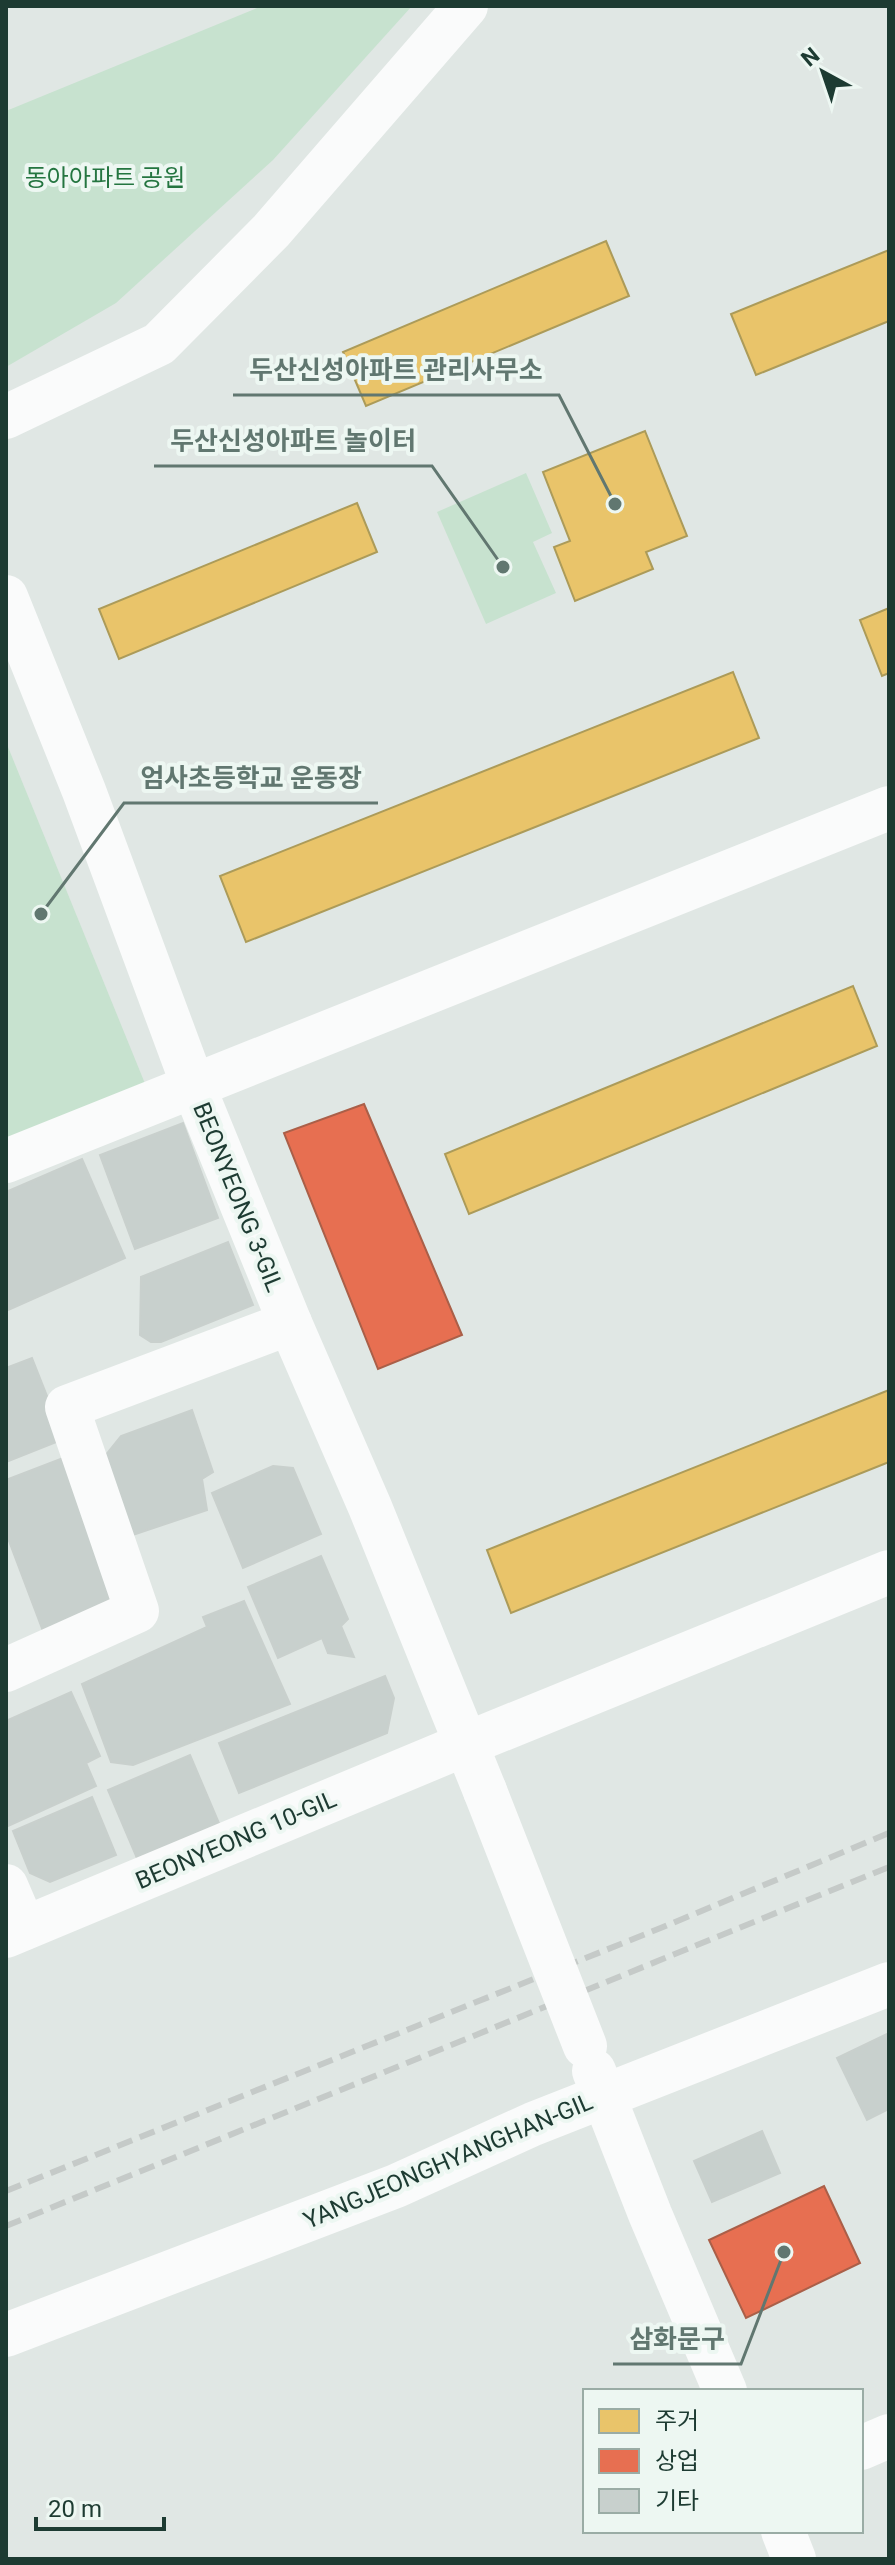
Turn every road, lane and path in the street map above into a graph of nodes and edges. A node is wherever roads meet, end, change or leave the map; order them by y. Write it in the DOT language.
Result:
graph roads {
  1 [pos="466,6"];
  2 [pos="6,417"];
  3 [pos="6,597"];
  4 [pos="889,808"];
  5 [pos="193,1085"];
  6 [pos="6,1161"];
  7 [pos="290,1323"];
  8 [pos="889,1572"];
  9 [pos="6,1670"];
  10 [pos="466,1744"];
  11 [pos="6,1886"];
  12 [pos="15,1932"];
  13 [pos="889,1984"];
  14 [pos="604,2096"];
  15 [pos="6,2335"];
  16 [pos="724,2389"];
  17 [pos="889,2436"];
  18 [pos="863,2447"];
  19 [pos="784,2533"];
  20 [pos="794,2559"];
  1 -- 2 [label="street"];
  3 -- 5 [label="street, BEONYEONG 3-GIL"];
  4 -- 5 [label="street"];
  5 -- 6 [label="street"];
  5 -- 7 [label="street, BEONYEONG 3-GIL"];
  7 -- 9 [label="street"];
  7 -- 10 [label="street, BEONYEONG 3-GIL"];
  8 -- 10 [label="street, BEONYEONG 10-GIL"];
  10 -- 12 [label="street, BEONYEONG 10-GIL"];
  10 -- 14 [label="street, BEONYEONG 3-GIL, bridge"];
  11 -- 12 [label="street"];
  13 -- 14 [label="street, YANGJEONGHYANGHAN-GIL"];
  14 -- 15 [label="street, YANGJEONGHYANGHAN-GIL"];
  14 -- 16 [label="street"];
  17 -- 18 [label="street"];
  19 -- 20 [label="street"];
}
